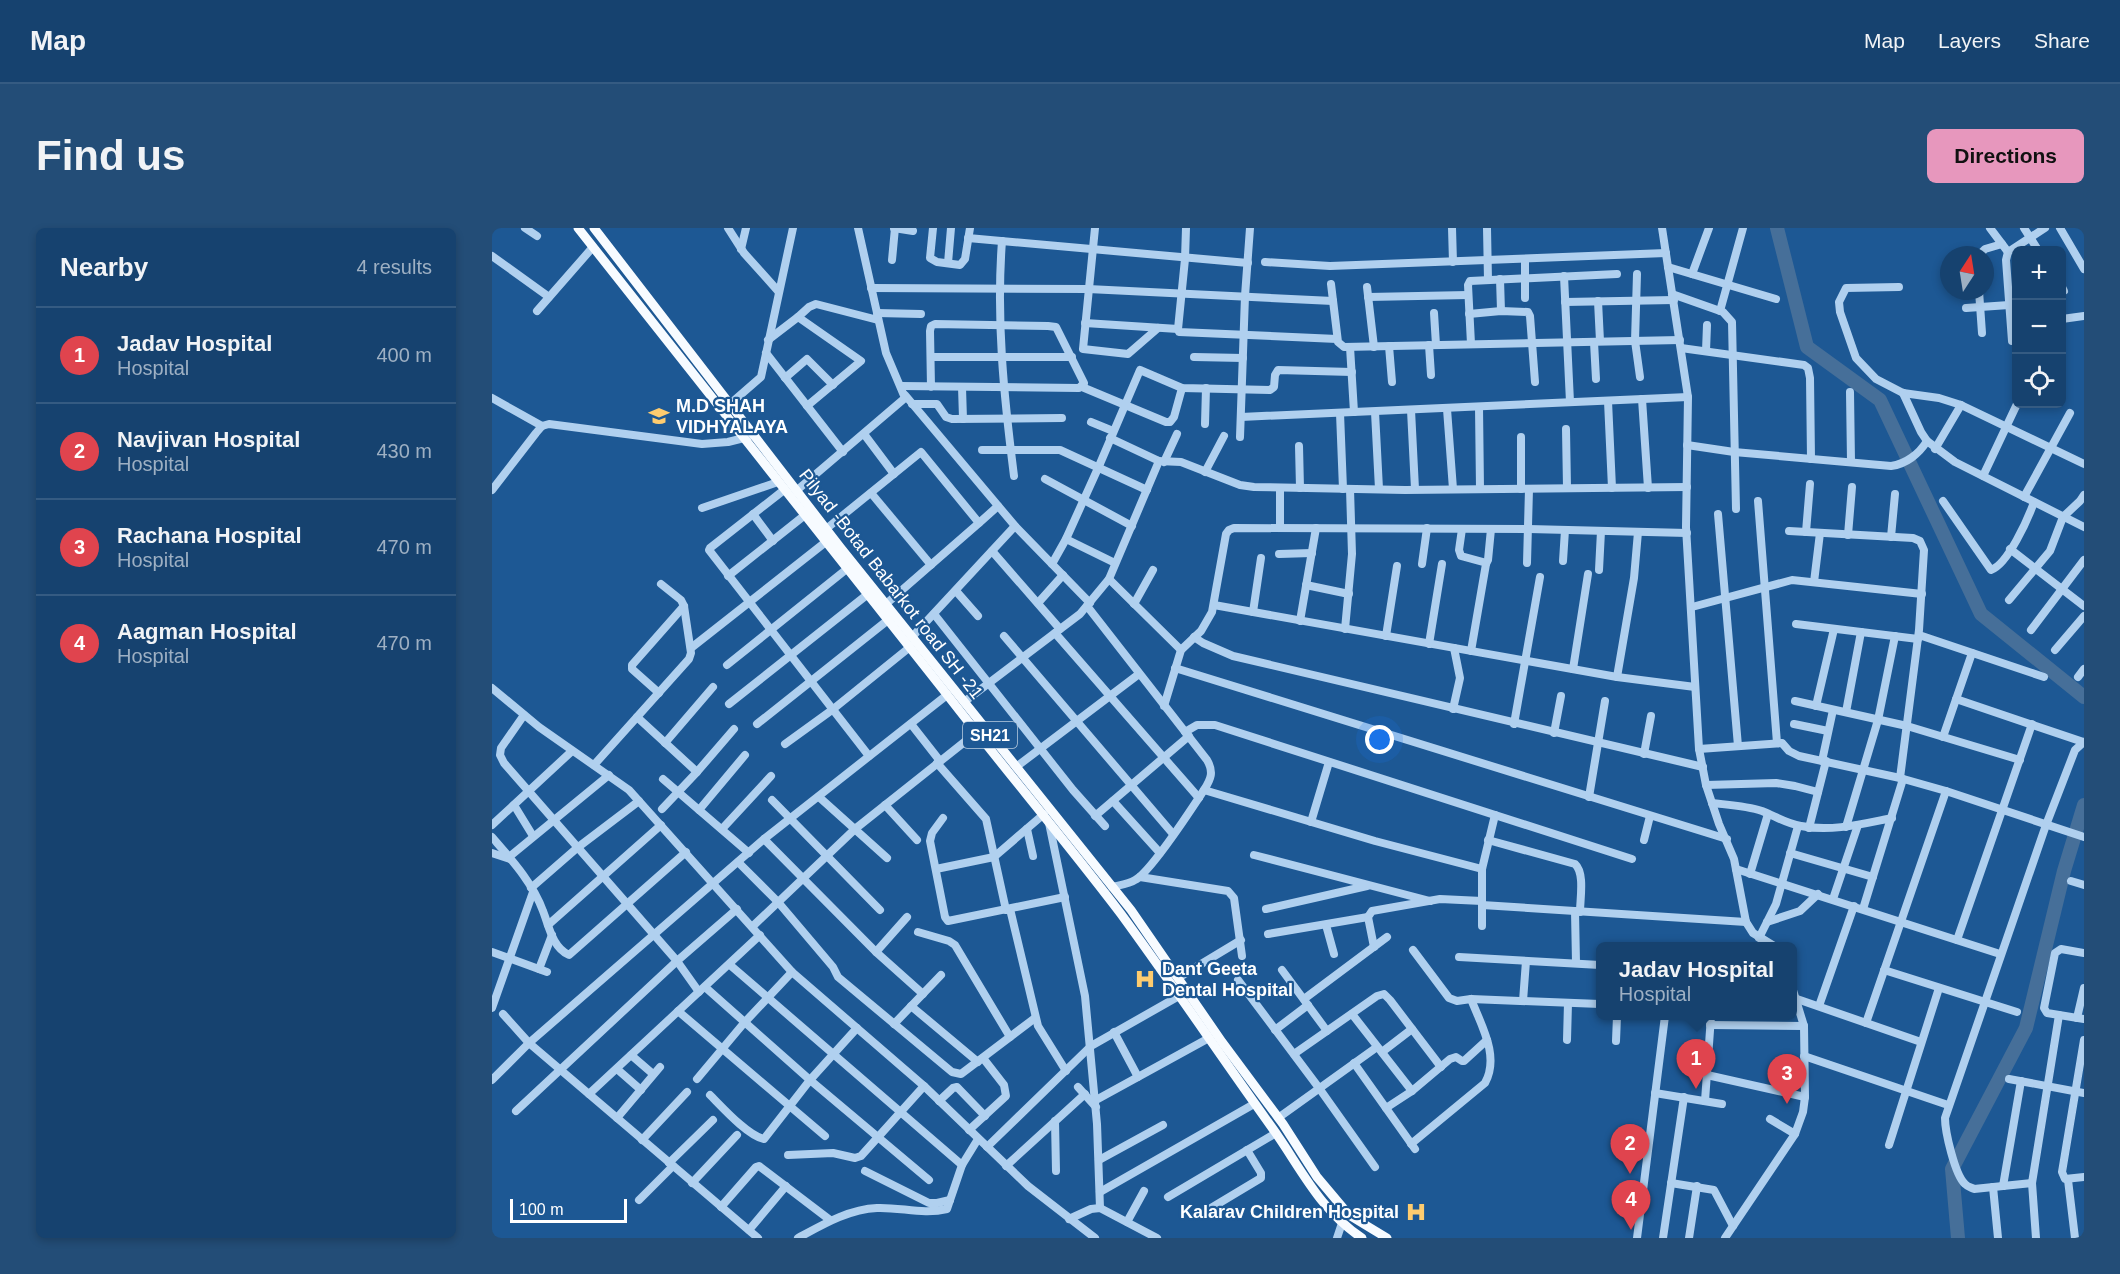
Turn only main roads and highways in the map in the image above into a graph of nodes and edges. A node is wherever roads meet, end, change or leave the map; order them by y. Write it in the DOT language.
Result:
graph roads {
  1 [pos="578,228"];
  2 [pos="594,228"];
  3 [pos="911,642"];
  4 [pos="1074,845"];
  5 [pos="1362,1238"];
  6 [pos="1387,1238"];
  1 -- 3 [label="main road, Pilyad -Botad Babarkot road SH -21 / SH21"];
  2 -- 3 [label="main road, Pilyad -Botad Babarkot road SH -21 / SH21"];
  3 -- 4 [label="main road, Pilyad -Botad Babarkot road SH -21 / SH21"];
  3 -- 4 [label="main road, Pilyad -Botad Babarkot road SH -21 / SH21"];
  4 -- 5 [label="main road, Pilyad -Botad Babarkot road SH -21 / SH21"];
  4 -- 6 [label="main road, Pilyad -Botad Babarkot road SH -21 / SH21"];
}
